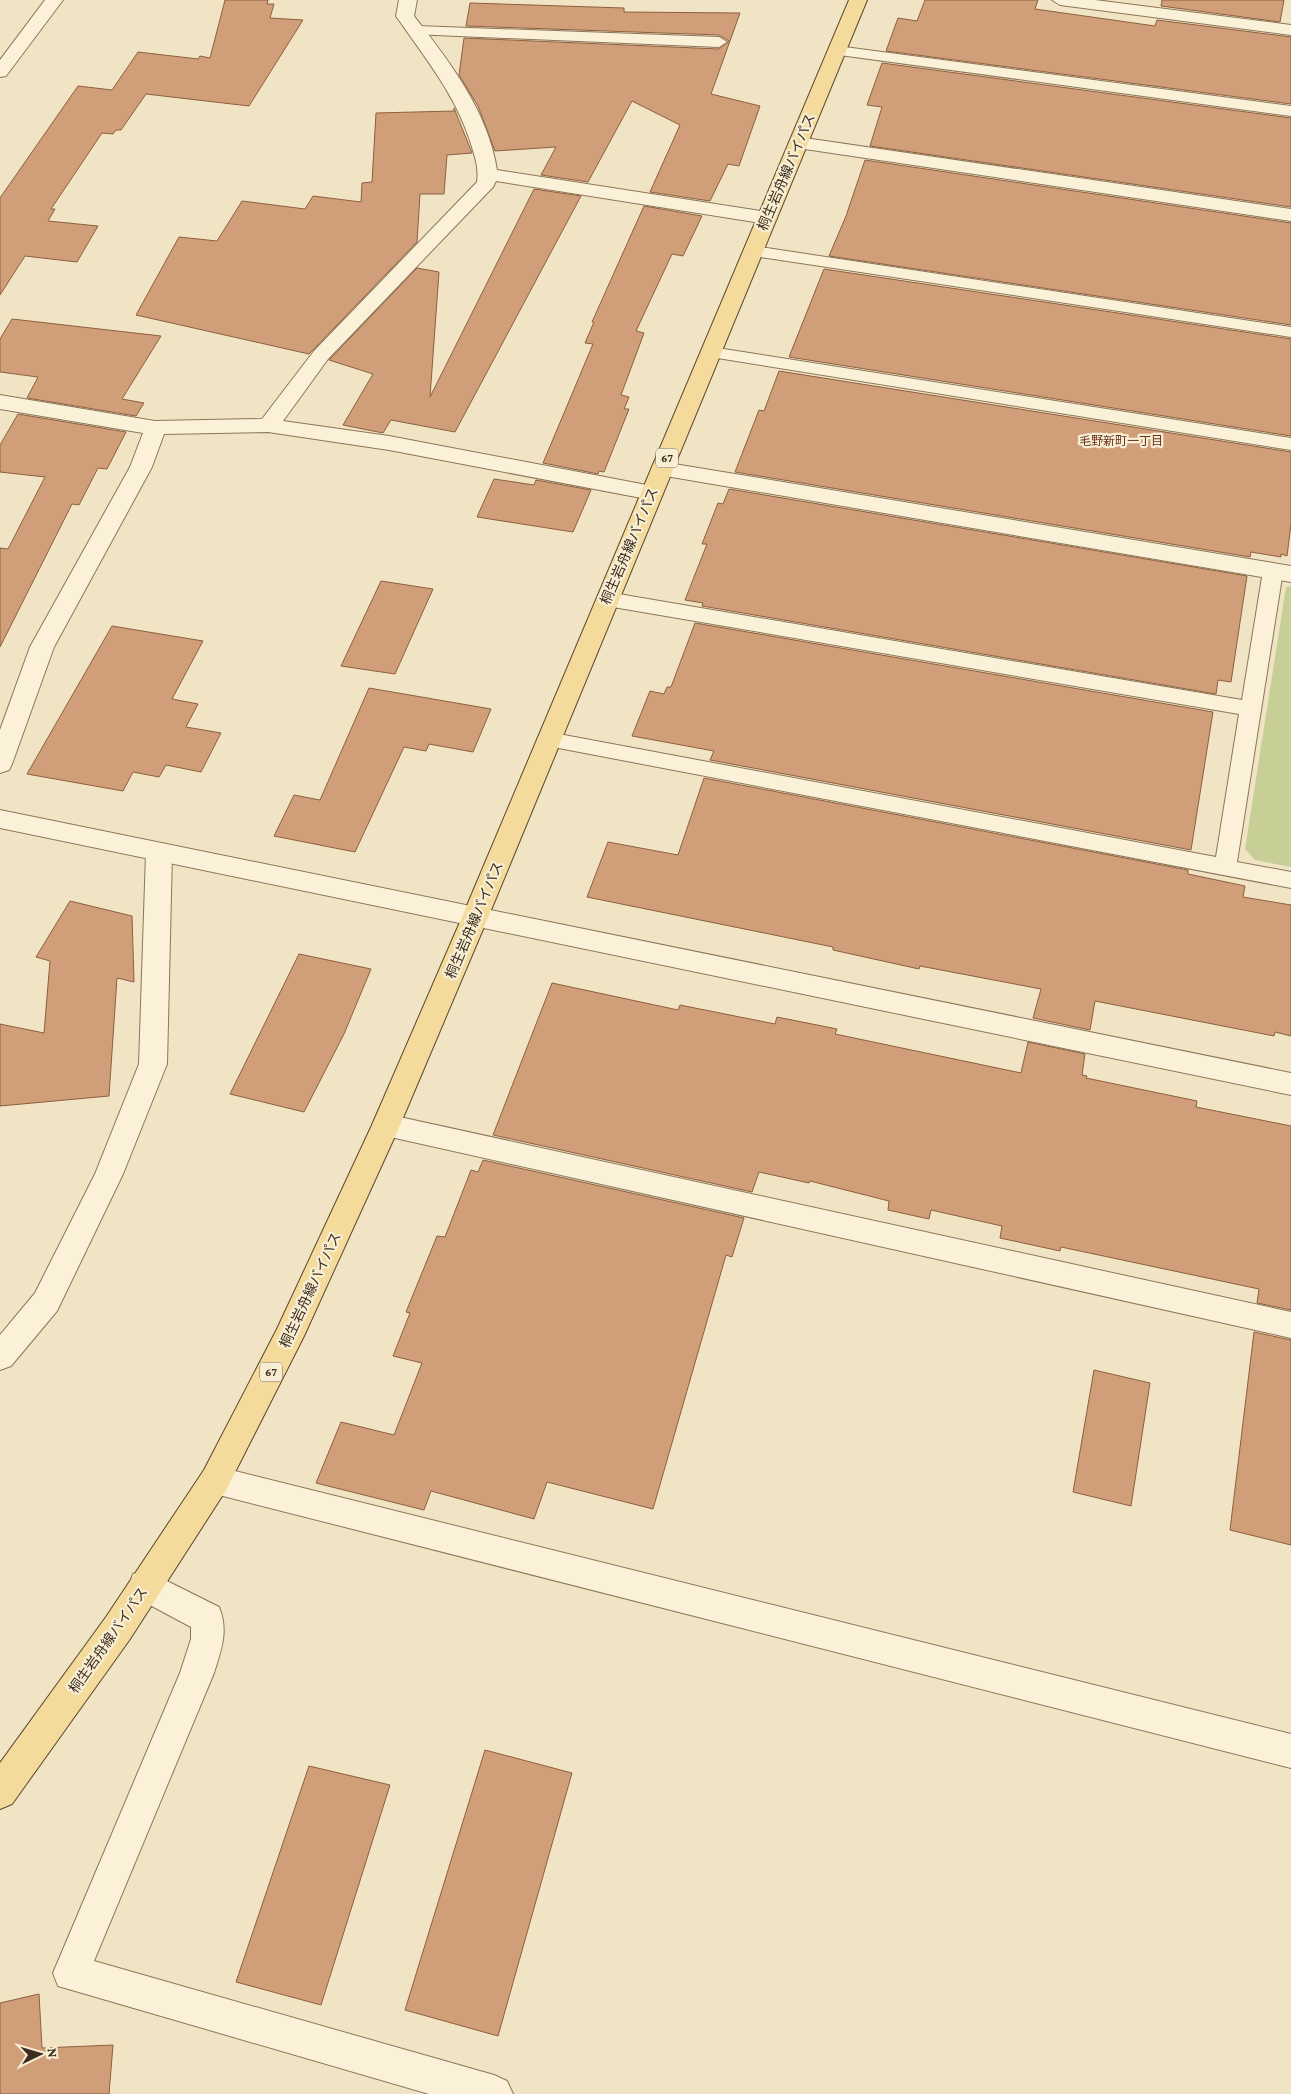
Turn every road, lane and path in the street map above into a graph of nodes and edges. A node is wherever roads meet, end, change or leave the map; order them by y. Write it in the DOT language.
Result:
graph roads {
  1 [pos="54,0"];
  2 [pos="408,0"];
  3 [pos="858,0"];
  4 [pos="1060,0"];
  5 [pos="1291,30"];
  6 [pos="416,31"];
  7 [pos="719,42"];
  8 [pos="0,44"];
  9 [pos="19,47"];
  10 [pos="837,51"];
  11 [pos="0,72"];
  12 [pos="1291,111"];
  13 [pos="798,143"];
  14 [pos="488,174"];
  15 [pos="1291,214"];
  16 [pos="767,218"];
  17 [pos="753,251"];
  18 [pos="1291,332"];
  19 [pos="711,352"];
  20 [pos="0,402"];
  21 [pos="268,425"];
  22 [pos="155,428"];
  23 [pos="1291,444"];
  24 [pos="662,469"];
  25 [pos="652,493"];
  26 [pos="1282,572"];
  27 [pos="606,599"];
  28 [pos="1250,709"];
  29 [pos="548,740"];
  30 [pos="0,764"];
  31 [pos="0,819"];
  32 [pos="159,854"];
  33 [pos="1225,868"];
  34 [pos="1291,880"];
  35 [pos="476,915"];
  36 [pos="1291,1084"];
  37 [pos="386,1126"];
  38 [pos="1291,1325"];
  39 [pos="0,1357"];
  40 [pos="215,1480"];
  41 [pos="146,1586"];
  42 [pos="1291,1751"];
  43 [pos="0,1792"];
  44 [pos="494,2094"];
  1 -- 9 [label="street"];
  2 -- 6 [label="street"];
  3 -- 10 [label="main road, 桐生岩舟線バイパス / 67"];
  4 -- 5 [label="lane"];
  6 -- 7 [label="lane"];
  6 -- 14 [label="street"];
  8 -- 9 [label="street"];
  9 -- 11 [label="street"];
  10 -- 12 [label="lane"];
  10 -- 13 [label="main road, 桐生岩舟線バイパス / 67"];
  13 -- 15 [label="street"];
  13 -- 16 [label="main road, 桐生岩舟線バイパス / 67"];
  14 -- 16 [label="street"];
  14 -- 21 [label="street"];
  16 -- 17 [label="main road, 桐生岩舟線バイパス / 67"];
  17 -- 18 [label="lane"];
  17 -- 19 [label="main road, 桐生岩舟線バイパス / 67"];
  19 -- 23 [label="lane"];
  19 -- 24 [label="main road, 桐生岩舟線バイパス / 67"];
  20 -- 22 [label="street"];
  21 -- 22 [label="street"];
  21 -- 25 [label="street"];
  22 -- 30 [label="street"];
  24 -- 25 [label="main road, 桐生岩舟線バイパス / 67"];
  24 -- 26 [label="street"];
  25 -- 27 [label="main road, 桐生岩舟線バイパス / 67"];
  26 -- 28 [label="lane"];
  27 -- 28 [label="lane"];
  27 -- 29 [label="main road, 桐生岩舟線バイパス / 67"];
  28 -- 33 [label="lane"];
  29 -- 33 [label="lane"];
  29 -- 35 [label="main road, 桐生岩舟線バイパス / 67"];
  31 -- 32 [label="street"];
  32 -- 35 [label="street"];
  32 -- 39 [label="street"];
  33 -- 34 [label="lane"];
  35 -- 36 [label="street"];
  35 -- 37 [label="main road, 桐生岩舟線バイパス / 67"];
  37 -- 38 [label="street"];
  37 -- 40 [label="main road, 桐生岩舟線バイパス / 67"];
  40 -- 41 [label="main road, 桐生岩舟線バイパス / 67"];
  40 -- 42 [label="street"];
  41 -- 43 [label="main road, 桐生岩舟線バイパス / 67"];
  41 -- 44 [label="street"];
}
